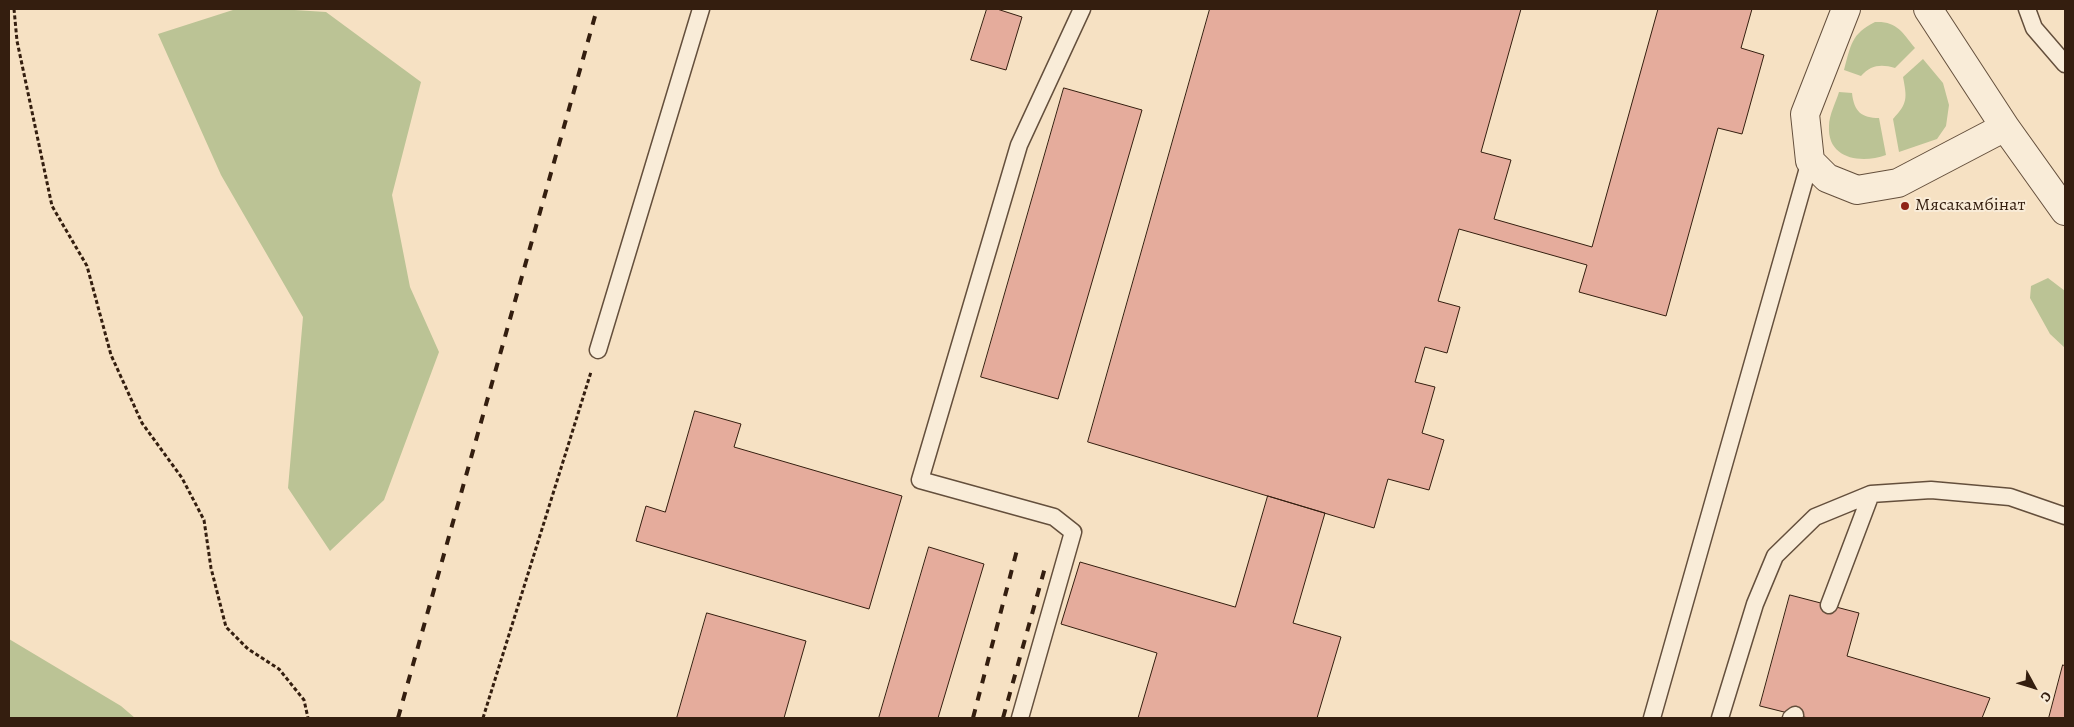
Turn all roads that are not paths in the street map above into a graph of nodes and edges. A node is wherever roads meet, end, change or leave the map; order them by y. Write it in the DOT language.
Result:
graph roads {
  1 [pos="701,9"];
  2 [pos="1082,9"];
  3 [pos="1846,9"];
  4 [pos="1928,9"];
  5 [pos="2027,9"];
  6 [pos="2065,64"];
  7 [pos="2005,127"];
  8 [pos="1810,161"];
  9 [pos="2065,210"];
  10 [pos="598,350"];
  11 [pos="1871,494"];
  12 [pos="2065,516"];
  13 [pos="1829,605"];
  14 [pos="1020,718"];
  15 [pos="1652,718"];
  16 [pos="1720,718"];
  1 -- 10 [label="lane"];
  2 -- 14 [label="lane"];
  3 -- 8 [label="street"];
  4 -- 7 [label="street"];
  5 -- 6 [label="lane"];
  7 -- 8 [label="street"];
  7 -- 9 [label="street"];
  8 -- 15 [label="lane"];
  11 -- 12 [label="lane"];
  11 -- 13 [label="lane"];
  11 -- 16 [label="lane"];
}
